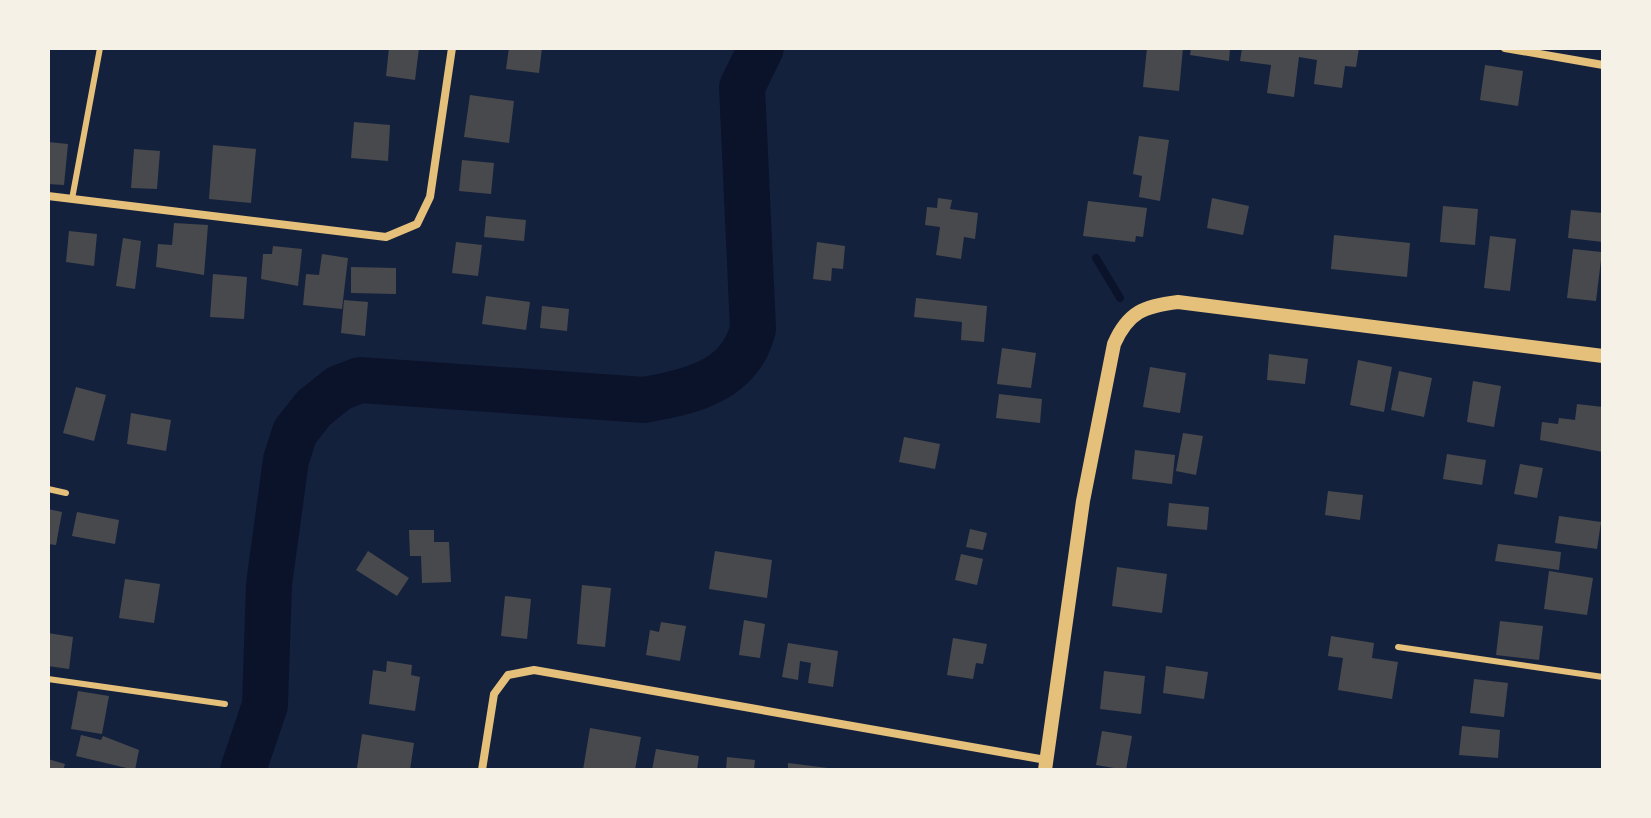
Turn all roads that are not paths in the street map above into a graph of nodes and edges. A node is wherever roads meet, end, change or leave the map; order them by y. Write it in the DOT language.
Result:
graph roads {
  1 [pos="100,48"];
  2 [pos="452,48"];
  3 [pos="1505,48"];
  4 [pos="1603,65"];
  5 [pos="48,196"];
  6 [pos="72,199"];
  7 [pos="1603,356"];
  8 [pos="48,489"];
  9 [pos="66,493"];
  10 [pos="1398,647"];
  11 [pos="1603,677"];
  12 [pos="48,679"];
  13 [pos="225,704"];
  14 [pos="1046,765"];
  15 [pos="482,770"];
  1 -- 6 [label="lane"];
  2 -- 6 [label="street"];
  3 -- 4 [label="street"];
  5 -- 6 [label="street"];
  7 -- 14 [label="street"];
  8 -- 9 [label="lane"];
  10 -- 11 [label="lane"];
  12 -- 13 [label="lane"];
  14 -- 15 [label="street"];
}
